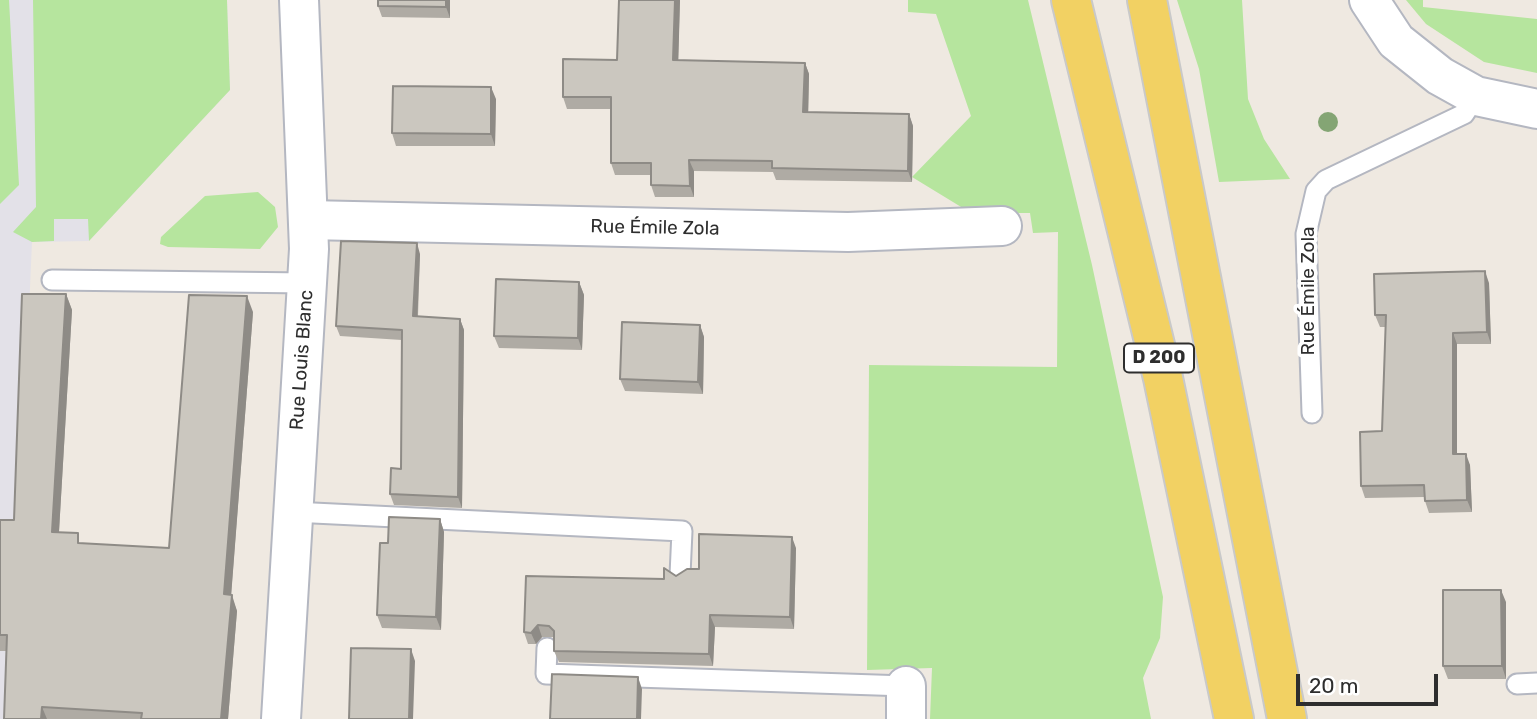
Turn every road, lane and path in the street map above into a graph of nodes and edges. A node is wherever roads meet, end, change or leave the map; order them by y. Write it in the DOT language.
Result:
graph roads {
  1 [pos="299,0"];
  2 [pos="1070,0"];
  3 [pos="1147,0"];
  4 [pos="1369,0"];
  5 [pos="1476,96"];
  6 [pos="1537,109"];
  7 [pos="308,220"];
  8 [pos="1002,226"];
  9 [pos="52,280"];
  10 [pos="307,283"];
  11 [pos="1312,413"];
  12 [pos="293,512"];
  13 [pos="680,575"];
  14 [pos="547,648"];
  15 [pos="1537,683"];
  16 [pos="1517,684"];
  17 [pos="906,703"];
  18 [pos="281,719"];
  19 [pos="1234,719"];
  20 [pos="1287,719"];
  1 -- 7 [label="street, Rue Louis Blanc"];
  2 -- 19 [label="main road, D 200"];
  3 -- 20 [label="main road, D 200"];
  4 -- 5 [label="street"];
  5 -- 6 [label="street"];
  5 -- 11 [label="lane, Rue Émile Zola"];
  7 -- 8 [label="street, Rue Émile Zola"];
  7 -- 10 [label="street, Rue Louis Blanc"];
  9 -- 10 [label="lane"];
  10 -- 12 [label="street, Rue Louis Blanc"];
  12 -- 13 [label="lane"];
  12 -- 18 [label="street, Rue Louis Blanc"];
  14 -- 17 [label="lane"];
  15 -- 16 [label="lane"];
}
